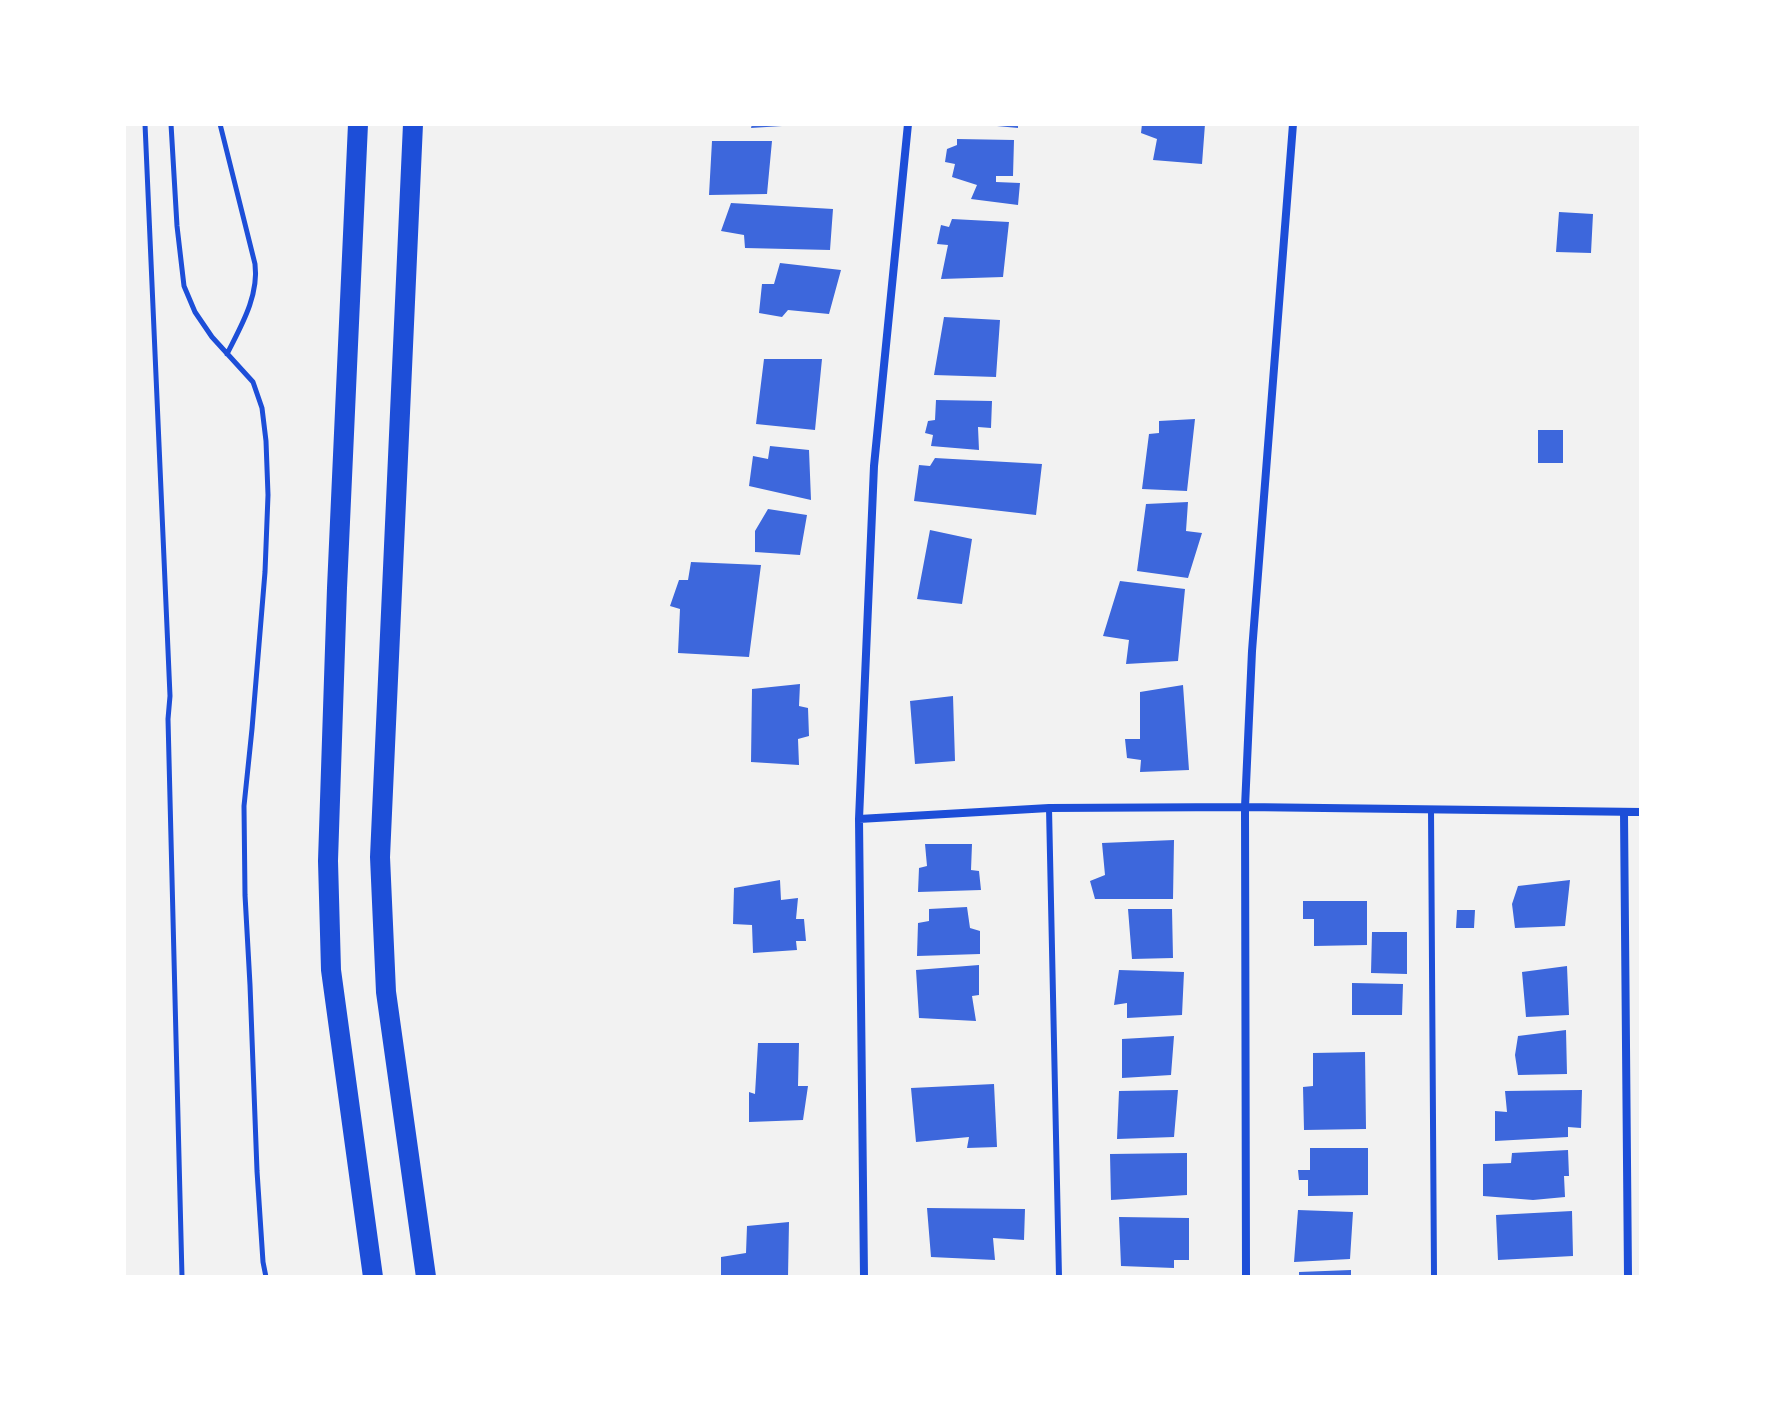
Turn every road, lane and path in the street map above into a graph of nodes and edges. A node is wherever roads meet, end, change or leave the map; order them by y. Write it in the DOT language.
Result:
graph roads {
  1 [pos="145,124"];
  2 [pos="171,124"];
  3 [pos="220,124"];
  4 [pos="358,124"];
  5 [pos="413,124"];
  6 [pos="908,124"];
  7 [pos="1293,124"];
  8 [pos="227,354"];
  9 [pos="1245,807"];
  10 [pos="1049,808"];
  11 [pos="1431,809"];
  12 [pos="1641,812"];
  13 [pos="1624,813"];
  14 [pos="859,819"];
  15 [pos="182,1277"];
  16 [pos="266,1277"];
  17 [pos="373,1277"];
  18 [pos="426,1277"];
  19 [pos="864,1277"];
  20 [pos="1059,1277"];
  21 [pos="1246,1277"];
  22 [pos="1434,1277"];
  23 [pos="1628,1277"];
  1 -- 15 [label="path"];
  2 -- 8 [label="path"];
  3 -- 8 [label="path"];
  4 -- 17 [label="main road"];
  5 -- 18 [label="main road"];
  6 -- 14 [label="street"];
  7 -- 9 [label="street"];
  8 -- 16 [label="path"];
  9 -- 10 [label="street"];
  9 -- 11 [label="street"];
  9 -- 21 [label="street"];
  10 -- 14 [label="street"];
  10 -- 20 [label="lane"];
  11 -- 13 [label="street"];
  11 -- 22 [label="lane"];
  12 -- 13 [label="street"];
  13 -- 23 [label="street"];
  14 -- 19 [label="street"];
}
